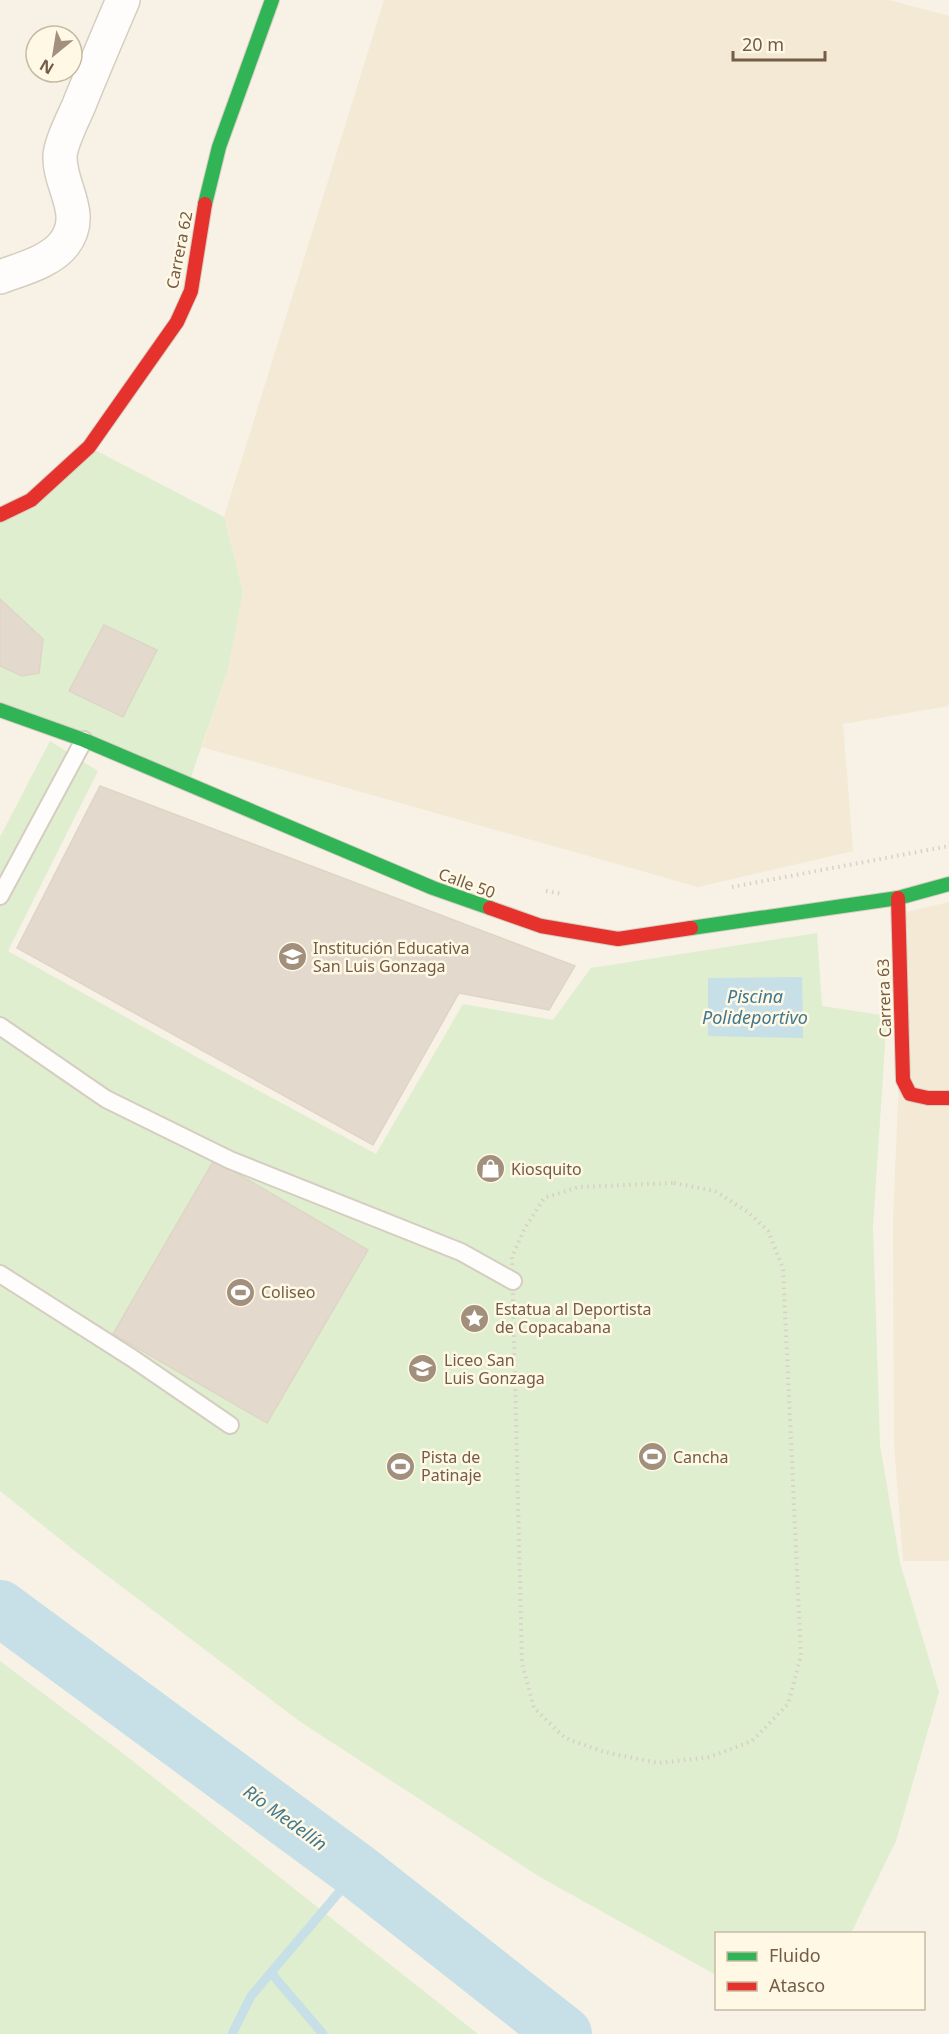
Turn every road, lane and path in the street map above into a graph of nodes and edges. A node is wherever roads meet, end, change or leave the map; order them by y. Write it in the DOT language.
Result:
graph roads {
  1 [pos="123,0"];
  2 [pos="272,0"];
  3 [pos="0,277"];
  4 [pos="0,515"];
  5 [pos="0,710"];
  6 [pos="84,740"];
  7 [pos="949,846"];
  8 [pos="949,884"];
  9 [pos="731,888"];
  10 [pos="545,891"];
  11 [pos="0,896"];
  12 [pos="569,896"];
  13 [pos="898,898"];
  14 [pos="0,1026"];
  15 [pos="949,1098"];
  16 [pos="0,1274"];
  17 [pos="513,1281"];
  18 [pos="230,1425"];
  1 -- 3 [label="street"];
  2 -- 4 [label="main road, Carrera 62"];
  5 -- 6 [label="main road, Calle 50"];
  6 -- 11 [label="lane"];
  6 -- 13 [label="main road, Calle 50"];
  7 -- 9 [label="path"];
  8 -- 13 [label="main road, Calle 50"];
  10 -- 12 [label="path"];
  13 -- 15 [label="main road, Carrera 63"];
  14 -- 17 [label="lane"];
  16 -- 18 [label="lane"];
  17 -- 17 [label="path"];
}
